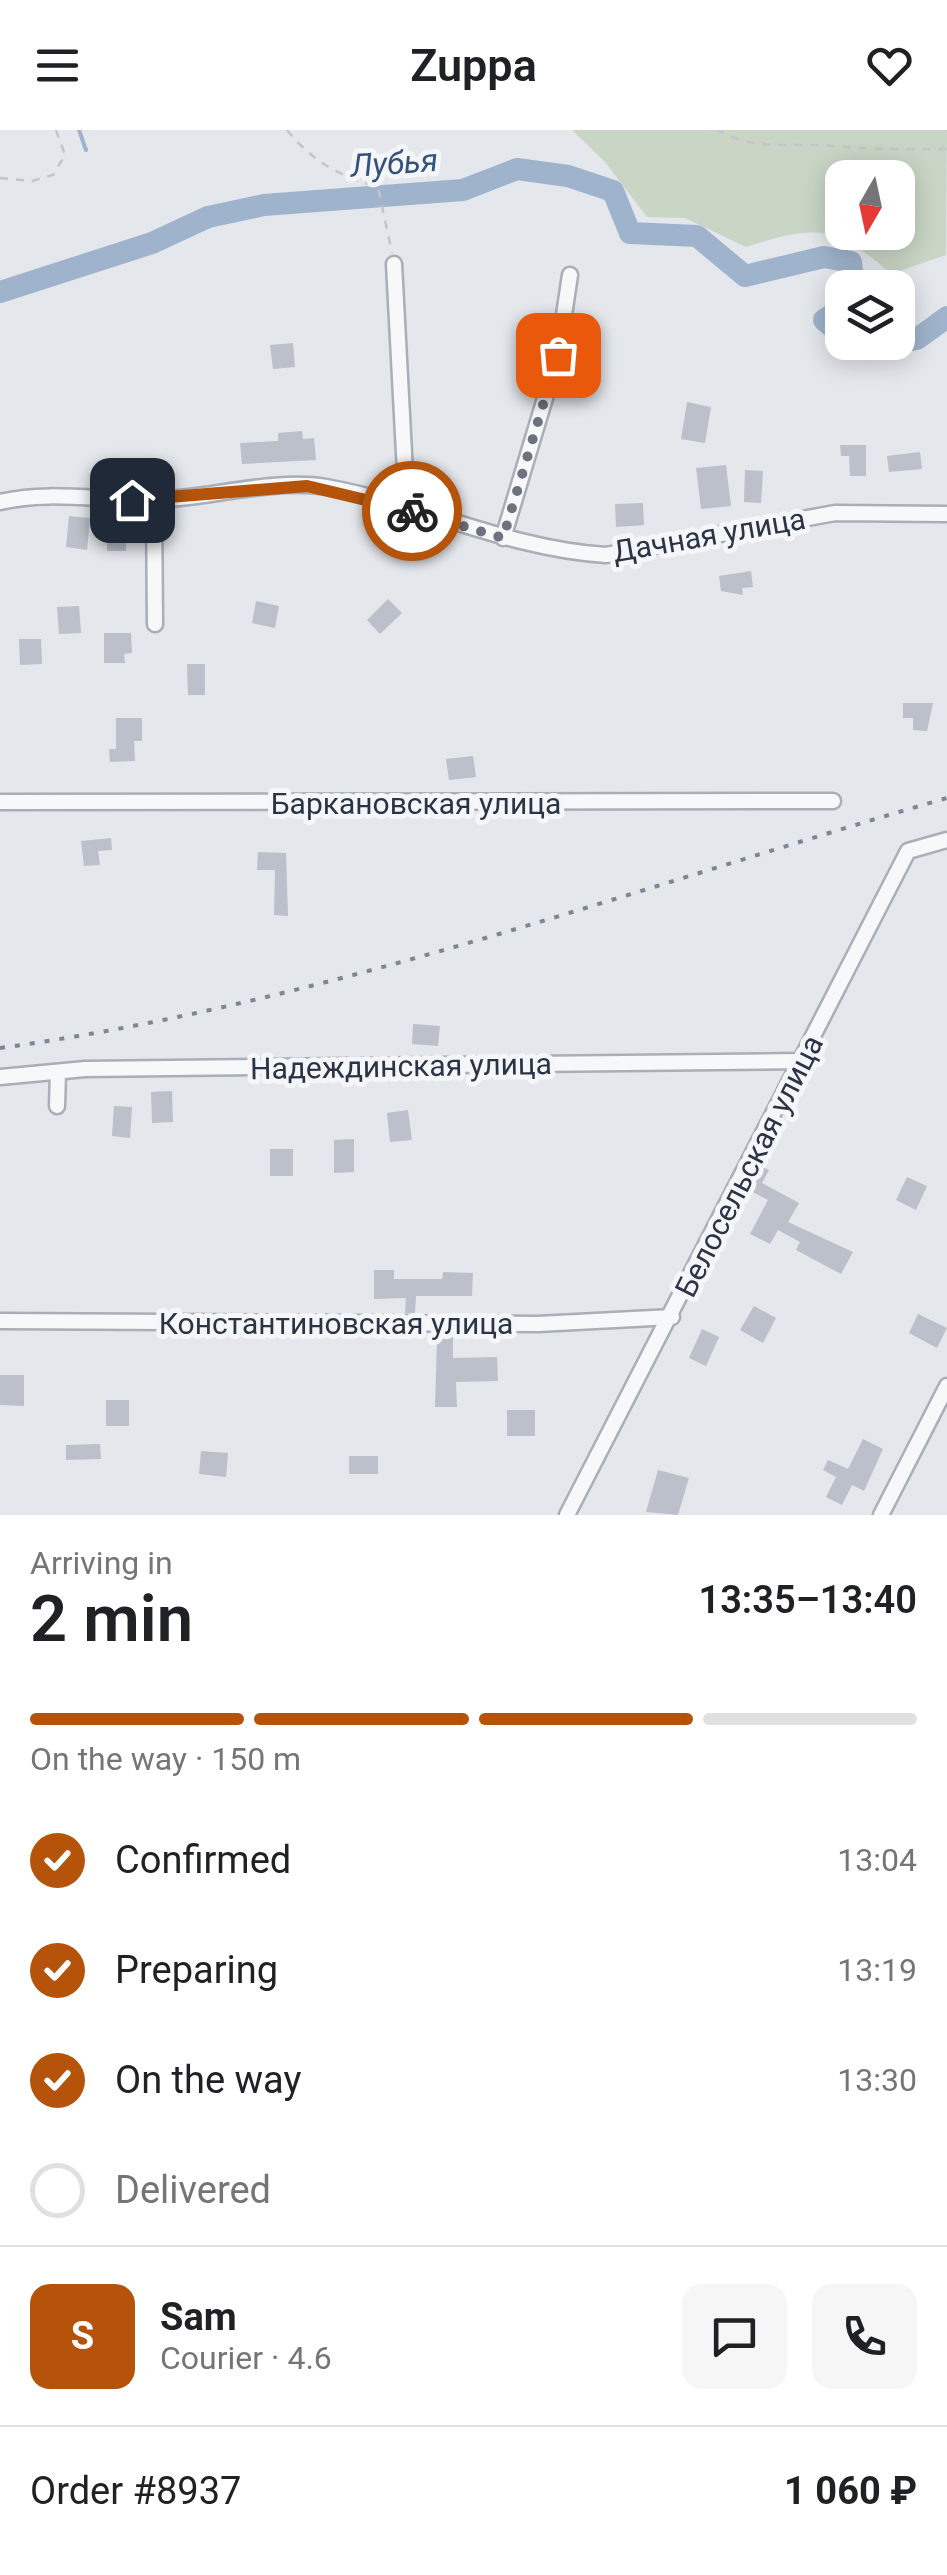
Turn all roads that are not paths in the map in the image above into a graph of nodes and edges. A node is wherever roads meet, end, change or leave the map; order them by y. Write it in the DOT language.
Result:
graph roads {
  1 [pos="394,264"];
  2 [pos="570,275"];
  3 [pos="154,500"];
  4 [pos="0,502"];
  5 [pos="408,510"];
  6 [pos="947,514"];
  7 [pos="503,538"];
  8 [pos="155,624"];
  9 [pos="832,801"];
  10 [pos="0,802"];
  11 [pos="947,840"];
  12 [pos="802,1060"];
  13 [pos="58,1072"];
  14 [pos="0,1077"];
  15 [pos="57,1106"];
  16 [pos="672,1317"];
  17 [pos="0,1321"];
  18 [pos="947,1386"];
  19 [pos="568,1515"];
  20 [pos="881,1515"];
  1 -- 5 [label="street"];
  2 -- 7 [label="street"];
  3 -- 4 [label="street, Дачная улица"];
  3 -- 5 [label="street, Дачная улица"];
  3 -- 8 [label="street"];
  5 -- 7 [label="street, Дачная улица"];
  6 -- 7 [label="street, Дачная улица"];
  9 -- 10 [label="street, Баркановская улица"];
  11 -- 12 [label="street, Белосельская улица"];
  12 -- 13 [label="street, Надеждинская улица"];
  12 -- 16 [label="street, Белосельская улица"];
  13 -- 14 [label="street, Надеждинская улица"];
  13 -- 15 [label="street"];
  16 -- 17 [label="street, Константиновская улица"];
  16 -- 19 [label="street, Белосельская улица"];
  18 -- 20 [label="street"];
}
